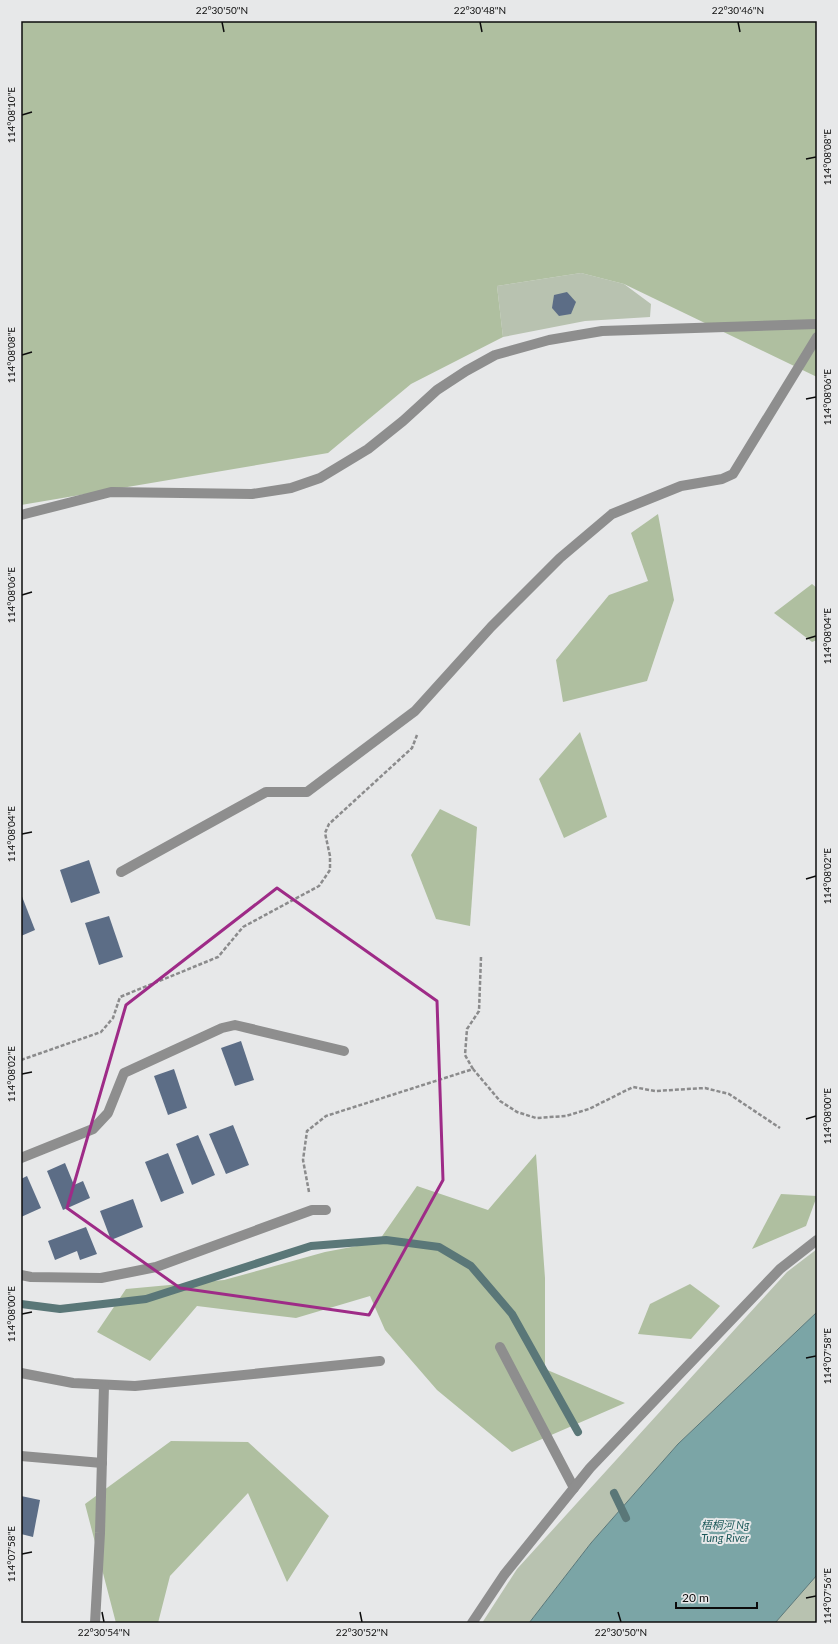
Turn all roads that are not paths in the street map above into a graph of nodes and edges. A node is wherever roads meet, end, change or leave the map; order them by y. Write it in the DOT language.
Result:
graph roads {
  1 [pos="817,324"];
  2 [pos="817,337"];
  3 [pos="21,515"];
  4 [pos="121,872"];
  5 [pos="344,1051"];
  6 [pos="21,1158"];
  7 [pos="326,1210"];
  8 [pos="817,1240"];
  9 [pos="21,1275"];
  10 [pos="500,1347"];
  11 [pos="380,1361"];
  12 [pos="21,1373"];
  13 [pos="104,1385"];
  14 [pos="21,1456"];
  15 [pos="102,1463"];
  16 [pos="574,1488"];
  17 [pos="95,1623"];
  18 [pos="472,1623"];
  1 -- 3 [label="street"];
  2 -- 4 [label="street"];
  5 -- 6 [label="street"];
  7 -- 9 [label="street"];
  8 -- 16 [label="street"];
  10 -- 16 [label="street"];
  11 -- 13 [label="street"];
  12 -- 13 [label="street"];
  13 -- 15 [label="street"];
  14 -- 15 [label="street"];
  15 -- 17 [label="street"];
  16 -- 18 [label="street"];
}
